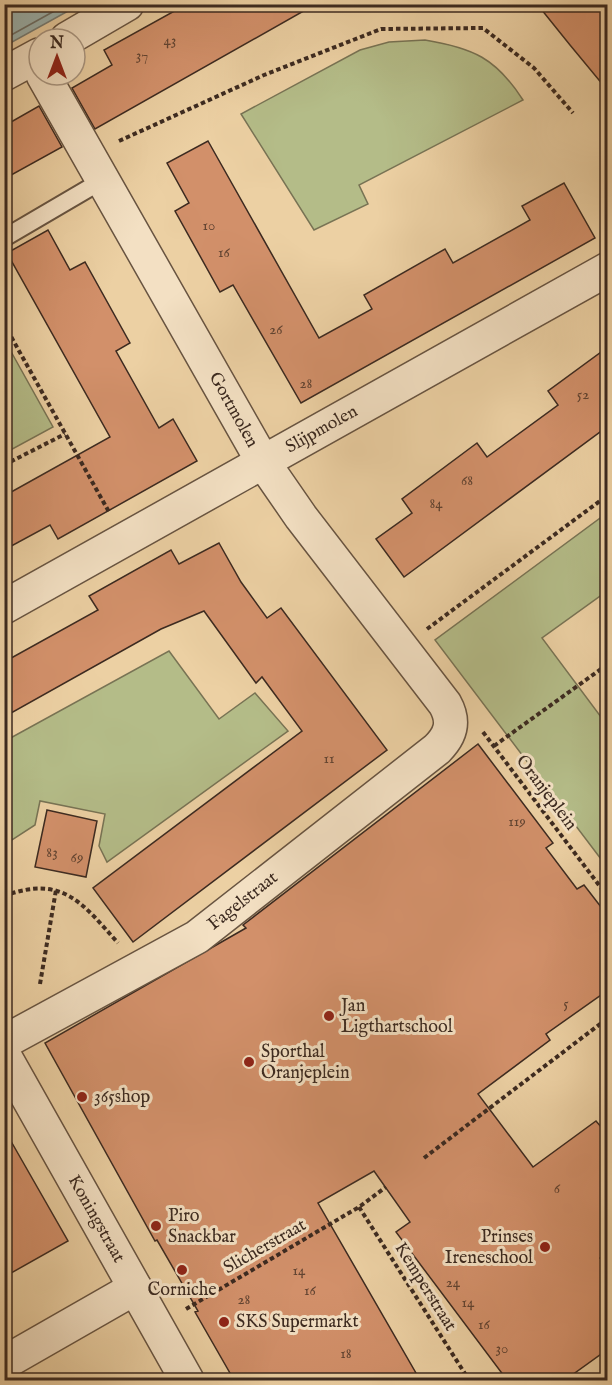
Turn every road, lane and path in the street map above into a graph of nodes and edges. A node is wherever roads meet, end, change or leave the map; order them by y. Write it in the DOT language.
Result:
graph roads {
  1 [pos="128,4"];
  2 [pos="87,28"];
  3 [pos="27,67"];
  4 [pos="4,74"];
  5 [pos="51,87"];
  6 [pos="573,113"];
  7 [pos="96,167"];
  8 [pos="4,238"];
  9 [pos="608,269"];
  10 [pos="4,324"];
  11 [pos="65,434"];
  12 [pos="262,462"];
  13 [pos="4,465"];
  14 [pos="608,495"];
  15 [pos="110,514"];
  16 [pos="4,607"];
  17 [pos="403,648"];
  18 [pos="608,664"];
  19 [pos="451,724"];
  20 [pos="494,746"];
  21 [pos="56,890"];
  22 [pos="4,896"];
  23 [pos="608,897"];
  24 [pos="141,968"];
  25 [pos="608,1018"];
  26 [pos="18,1035"];
  27 [pos="4,1055"];
  28 [pos="424,1158"];
  29 [pos="386,1187"];
  30 [pos="359,1207"];
  31 [pos="135,1288"];
  32 [pos="157,1326"];
  33 [pos="4,1363"];
  34 [pos="188,1380"];
  35 [pos="469,1380"];
  1 -- 2 [label="street"];
  3 -- 4 [label="street"];
  5 -- 7 [label="street, Gortmolen"];
  6 -- 7 [label="path"];
  7 -- 8 [label="lane"];
  7 -- 12 [label="street, Gortmolen"];
  9 -- 12 [label="street, Slijpmolen"];
  10 -- 11 [label="path"];
  11 -- 13 [label="path"];
  11 -- 15 [label="path"];
  12 -- 16 [label="street, Slijpmolen"];
  12 -- 17 [label="street, Gortmolen"];
  14 -- 17 [label="path"];
  17 -- 19 [label="street, Gortmolen"];
  18 -- 20 [label="path"];
  19 -- 20 [label="path, Oranjeplein"];
  19 -- 24 [label="street, Fagelstraat"];
  20 -- 23 [label="path, Oranjeplein"];
  21 -- 22 [label="path"];
  21 -- 24 [label="path"];
  21 -- 26 [label="path"];
  24 -- 26 [label="street, Fagelstraat"];
  25 -- 28 [label="path"];
  27 -- 31 [label="street, Koningstraat"];
  29 -- 30 [label="path, Slicherstraat"];
  30 -- 32 [label="path, Slicherstraat"];
  30 -- 35 [label="path, Kemperstraat"];
  31 -- 32 [label="street, Koningstraat"];
  31 -- 33 [label="street"];
  32 -- 34 [label="street, Koningstraat"];
}
